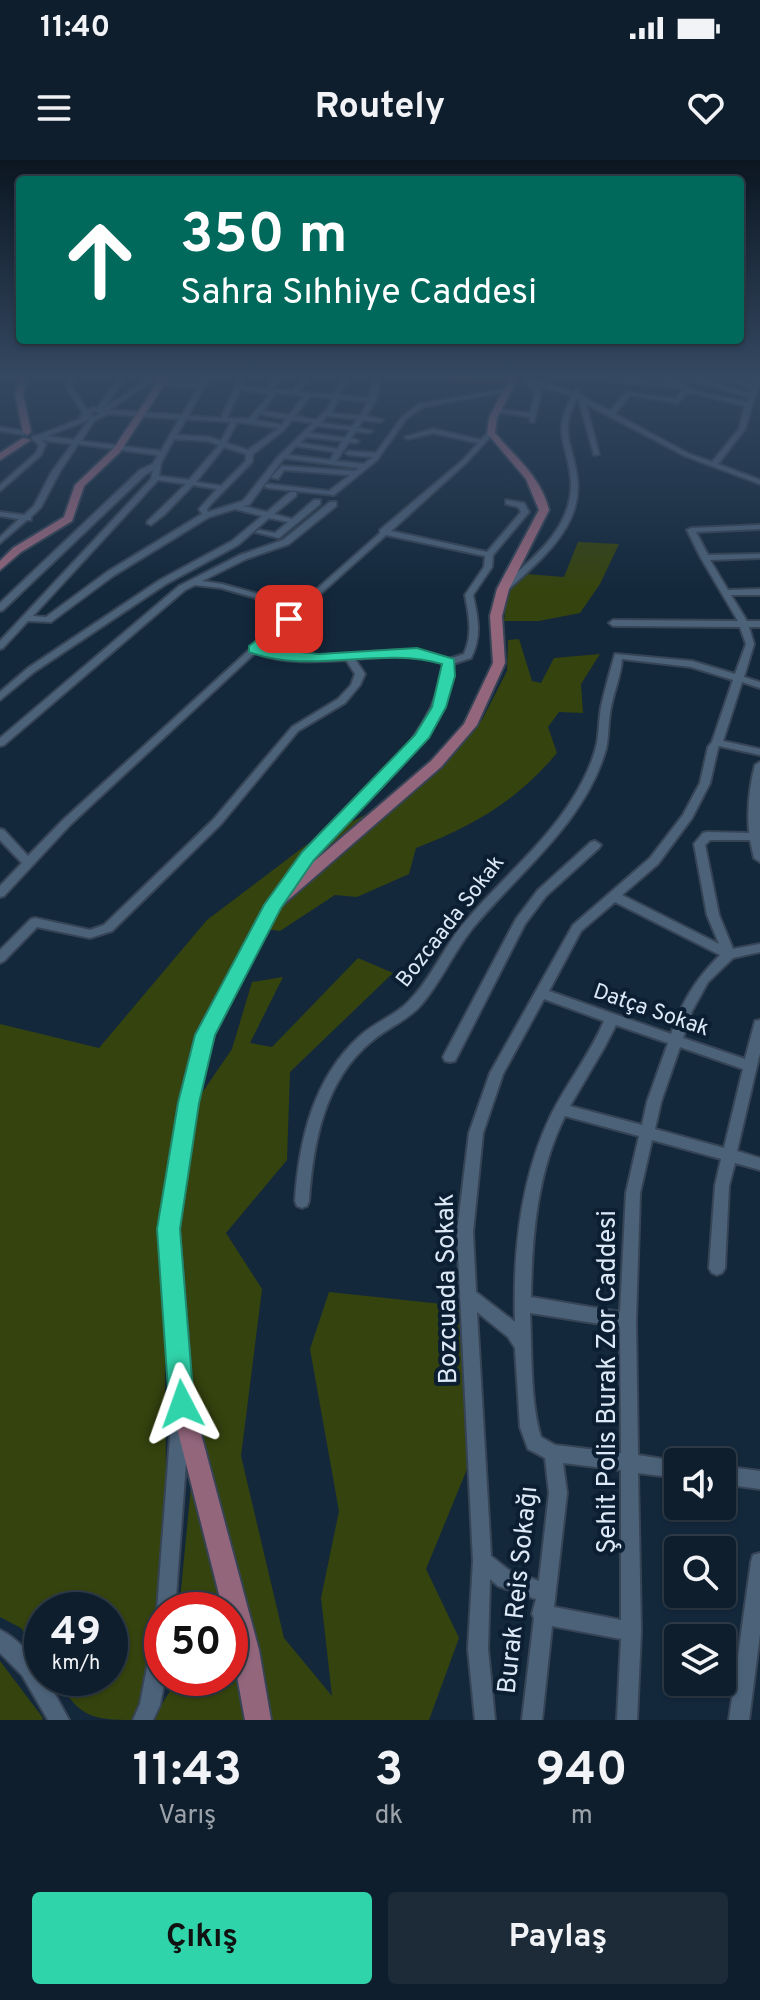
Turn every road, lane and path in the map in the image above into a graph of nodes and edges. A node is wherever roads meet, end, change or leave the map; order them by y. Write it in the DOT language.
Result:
graph roads {
  1 [pos="42,447"];
  2 [pos="76,447"];
  3 [pos="109,447"];
  4 [pos="167,447"];
  5 [pos="220,447"];
  6 [pos="233,447"];
  7 [pos="257,447"];
  8 [pos="293,447"];
  9 [pos="313,447"];
  10 [pos="342,447"];
  11 [pos="384,447"];
  12 [pos="476,447"];
  13 [pos="497,447"];
  14 [pos="563,447"];
  15 [pos="594,447"];
  16 [pos="676,447"];
  17 [pos="730,447"];
  18 [pos="118,448"];
  19 [pos="339,451"];
  20 [pos="163,453"];
  21 [pos="249,453"];
  22 [pos="349,453"];
  23 [pos="596,454"];
  24 [pos="378,455"];
  25 [pos="280,459"];
  26 [pos="268,462"];
  27 [pos="332,462"];
  28 [pos="156,465"];
  29 [pos="713,465"];
  30 [pos="367,466"];
  31 [pos="358,473"];
  32 [pos="155,477"];
  33 [pos="760,482"];
  34 [pos="190,483"];
  35 [pos="261,487"];
  36 [pos="222,488"];
  37 [pos="0,489"];
  38 [pos="293,494"];
  39 [pos="509,502"];
  40 [pos="333,504"];
  41 [pos="237,507"];
  42 [pos="0,514"];
  43 [pos="206,515"];
  44 [pos="269,516"];
  45 [pos="28,518"];
  46 [pos="291,521"];
  47 [pos="151,523"];
  48 [pos="760,527"];
  49 [pos="259,532"];
  50 [pos="383,532"];
  51 [pos="2,537"];
  52 [pos="489,555"];
  53 [pos="760,556"];
  54 [pos="705,558"];
  55 [pos="0,567"];
  56 [pos="192,582"];
  57 [pos="503,589"];
  58 [pos="760,592"];
  59 [pos="726,593"];
  60 [pos="0,608"];
  61 [pos="301,608"];
  62 [pos="24,615"];
  63 [pos="613,623"];
  64 [pos="744,624"];
  65 [pos="760,624"];
  66 [pos="0,646"];
  67 [pos="254,649"];
  68 [pos="350,658"];
  69 [pos="449,662"];
  70 [pos="740,679"];
  71 [pos="760,685"];
  72 [pos="0,697"];
  73 [pos="0,743"];
  74 [pos="717,743"];
  75 [pos="760,752"];
  76 [pos="760,765"];
  77 [pos="0,833"];
  78 [pos="758,837"];
  79 [pos="595,845"];
  80 [pos="760,858"];
  81 [pos="27,862"];
  82 [pos="0,893"];
  83 [pos="613,896"];
  84 [pos="273,905"];
  85 [pos="760,948"];
  86 [pos="729,954"];
  87 [pos="0,958"];
  88 [pos="540,993"];
  89 [pos="612,1018"];
  90 [pos="760,1025"];
  91 [pos="676,1041"];
  92 [pos="450,1057"];
  93 [pos="749,1066"];
  94 [pos="562,1109"];
  95 [pos="646,1131"];
  96 [pos="730,1153"];
  97 [pos="760,1164"];
  98 [pos="302,1201"];
  99 [pos="717,1268"];
  100 [pos="469,1296"];
  101 [pos="525,1304"];
  102 [pos="628,1321"];
  103 [pos="525,1350"];
  104 [pos="182,1404"];
  105 [pos="553,1453"];
  106 [pos="629,1462"];
  107 [pos="664,1467"];
  108 [pos="736,1477"];
  109 [pos="760,1480"];
  110 [pos="482,1561"];
  111 [pos="760,1562"];
  112 [pos="167,1592"];
  113 [pos="545,1592"];
  114 [pos="542,1614"];
  115 [pos="631,1631"];
  116 [pos="0,1640"];
  117 [pos="152,1696"];
  118 [pos="59,1720"];
  119 [pos="143,1720"];
  120 [pos="258,1720"];
  121 [pos="485,1720"];
  122 [pos="532,1720"];
  123 [pos="627,1720"];
  124 [pos="739,1720"];
  1 -- 37 [label="street"];
  2 -- 45 [label="street"];
  3 -- 18 [label="street"];
  4 -- 20 [label="street"];
  5 -- 34 [label="street"];
  6 -- 21 [label="street"];
  7 -- 21 [label="street"];
  8 -- 25 [label="street"];
  9 -- 19 [label="street"];
  10 -- 19 [label="street"];
  11 -- 24 [label="street"];
  12 -- 50 [label="street"];
  13 -- 57 [label="main road"];
  14 -- 57 [label="street"];
  15 -- 23 [label="street"];
  16 -- 29 [label="street"];
  17 -- 29 [label="street"];
  18 -- 20 [label="street"];
  18 -- 55 [label="main road"];
  19 -- 27 [label="street"];
  20 -- 28 [label="street"];
  21 -- 36 [label="street"];
  22 -- 24 [label="street"];
  24 -- 30 [label="street"];
  25 -- 26 [label="street"];
  25 -- 27 [label="street"];
  25 -- 35 [label="street"];
  27 -- 30 [label="street"];
  28 -- 32 [label="street"];
  28 -- 60 [label="street"];
  29 -- 33 [label="street"];
  30 -- 31 [label="street"];
  31 -- 35 [label="street"];
  31 -- 35 [label="street"];
  32 -- 34 [label="street"];
  32 -- 62 [label="street"];
  34 -- 36 [label="street"];
  34 -- 47 [label="street"];
  35 -- 38 [label="street"];
  35 -- 41 [label="street"];
  36 -- 43 [label="street"];
  38 -- 44 [label="street"];
  38 -- 46 [label="street"];
  39 -- 52 [label="street"];
  40 -- 56 [label="street"];
  41 -- 43 [label="street"];
  41 -- 44 [label="street"];
  42 -- 45 [label="street"];
  43 -- 62 [label="street"];
  44 -- 46 [label="street"];
  44 -- 72 [label="street"];
  45 -- 51 [label="street"];
  46 -- 49 [label="street"];
  48 -- 54 [label="street"];
  50 -- 52 [label="street"];
  50 -- 61 [label="street"];
  52 -- 69 [label="street"];
  53 -- 54 [label="street"];
  54 -- 59 [label="street"];
  56 -- 61 [label="street"];
  56 -- 73 [label="street"];
  57 -- 84 [label="main road"];
  58 -- 59 [label="street"];
  59 -- 64 [label="street"];
  61 -- 67 [label="street"];
  62 -- 66 [label="street"];
  63 -- 64 [label="street"];
  64 -- 65 [label="street"];
  64 -- 70 [label="street, Bozcuada Sokak"];
  67 -- 68 [label="street"];
  67 -- 81 [label="street"];
  68 -- 69 [label="street"];
  68 -- 87 [label="street"];
  69 -- 84 [label="street"];
  70 -- 71 [label="street"];
  70 -- 74 [label="street, Bozcuada Sokak"];
  70 -- 98 [label="street, Bozcaada Sokak"];
  74 -- 75 [label="street"];
  74 -- 83 [label="street, Bozcuada Sokak"];
  76 -- 78 [label="street"];
  77 -- 81 [label="street"];
  78 -- 80 [label="street"];
  78 -- 86 [label="street"];
  79 -- 92 [label="street"];
  81 -- 82 [label="street"];
  83 -- 86 [label="street"];
  83 -- 88 [label="street, Bozcuada Sokak"];
  84 -- 104 [label="main road"];
  85 -- 86 [label="street"];
  86 -- 91 [label="street, Şehit Polis Burak Zor Caddesi"];
  88 -- 89 [label="street, Datça Sokak"];
  88 -- 100 [label="street, Bozcuada Sokak"];
  89 -- 91 [label="street, Datça Sokak"];
  89 -- 94 [label="street"];
  90 -- 93 [label="street"];
  91 -- 93 [label="street, Datça Sokak"];
  91 -- 95 [label="street, Şehit Polis Burak Zor Caddesi"];
  93 -- 96 [label="street"];
  94 -- 95 [label="street"];
  94 -- 101 [label="street"];
  95 -- 96 [label="street"];
  95 -- 102 [label="street, Şehit Polis Burak Zor Caddesi"];
  96 -- 97 [label="street"];
  96 -- 99 [label="street"];
  100 -- 103 [label="street"];
  100 -- 110 [label="street, Bozcuada Sokak"];
  101 -- 102 [label="street"];
  101 -- 103 [label="street"];
  102 -- 106 [label="street, Şehit Polis Burak Zor Caddesi"];
  103 -- 105 [label="street"];
  104 -- 112 [label="street"];
  104 -- 120 [label="main road"];
  105 -- 106 [label="street"];
  105 -- 113 [label="street, Burak Reis Sokağı"];
  106 -- 107 [label="street"];
  106 -- 115 [label="street, Şehit Polis Burak Zor Caddesi"];
  108 -- 109 [label="street"];
  110 -- 113 [label="street"];
  110 -- 121 [label="street, Bozcuada Sokak"];
  111 -- 124 [label="street"];
  113 -- 114 [label="street, Burak Reis Sokağı"];
  114 -- 115 [label="street"];
  114 -- 122 [label="street, Burak Reis Sokağı"];
  115 -- 123 [label="street, Şehit Polis Burak Zor Caddesi"];
  116 -- 118 [label="street"];
  117 -- 119 [label="street"];
}
